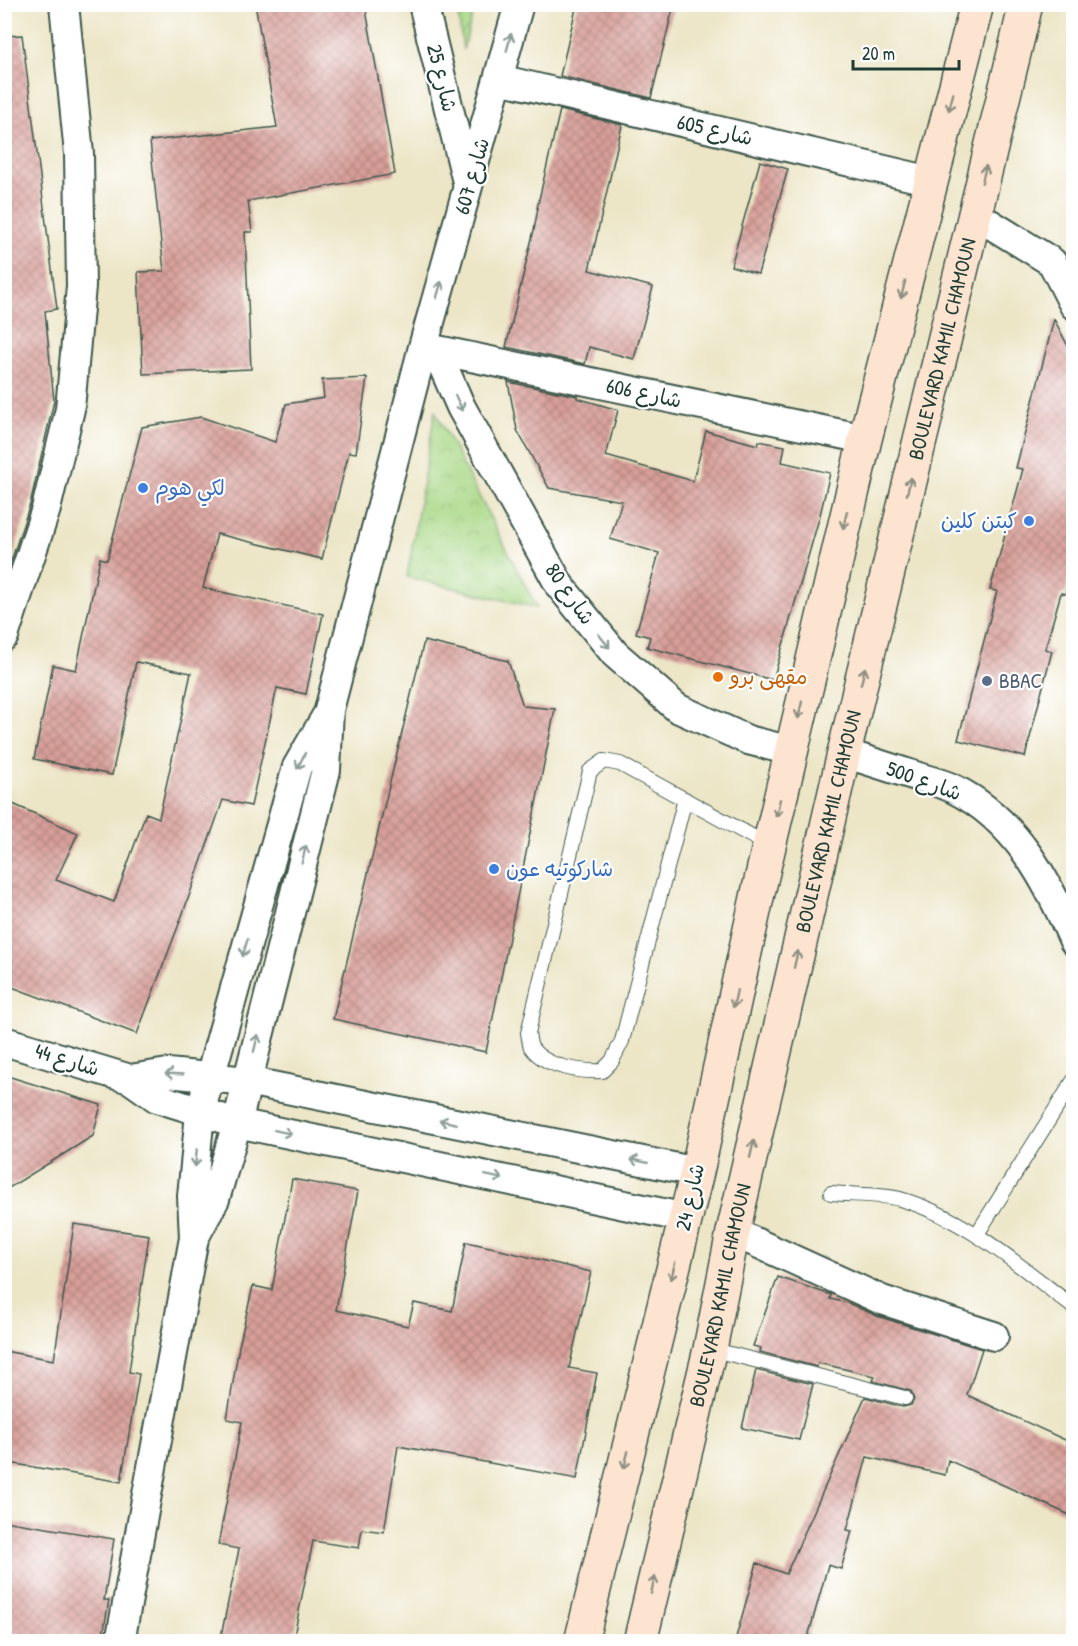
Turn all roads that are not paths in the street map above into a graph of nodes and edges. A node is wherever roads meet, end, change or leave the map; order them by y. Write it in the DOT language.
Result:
graph roads {
  1 [pos="64,4"];
  2 [pos="423,4"];
  3 [pos="519,4"];
  4 [pos="977,4"];
  5 [pos="1026,4"];
  6 [pos="499,79"];
  7 [pos="931,181"];
  8 [pos="469,187"];
  9 [pos="974,214"];
  10 [pos="1074,305"];
  11 [pos="430,348"];
  12 [pos="865,439"];
  13 [pos="4,636"];
  14 [pos="329,710"];
  15 [pos="791,751"];
  16 [pos="844,753"];
  17 [pos="685,799"];
  18 [pos="769,846"];
  19 [pos="1074,941"];
  20 [pos="4,1041"];
  21 [pos="209,1077"];
  22 [pos="130,1079"];
  23 [pos="1074,1080"];
  24 [pos="247,1081"];
  25 [pos="200,1113"];
  26 [pos="237,1123"];
  27 [pos="697,1172"];
  28 [pos="831,1193"];
  29 [pos="686,1218"];
  30 [pos="733,1232"];
  31 [pos="977,1234"];
  32 [pos="194,1238"];
  33 [pos="1072,1306"];
  34 [pos="994,1336"];
  35 [pos="710,1349"];
  36 [pos="905,1398"];
  37 [pos="120,1641"];
  38 [pos="581,1641"];
  39 [pos="640,1641"];
  1 -- 13 [label="street"];
  2 -- 8 [label="street, شارع 25"];
  6 -- 3 [label="street, شارع 607, one-way"];
  4 -- 7 [label="main road, one-way"];
  9 -- 5 [label="main road, BOULEVARD KAMIL CHAMOUN, one-way"];
  6 -- 7 [label="street, شارع 605"];
  6 -- 8 [label="street, شارع 607"];
  7 -- 12 [label="main road, one-way"];
  11 -- 8 [label="street, شارع 607, one-way"];
  9 -- 10 [label="street"];
  16 -- 9 [label="main road, BOULEVARD KAMIL CHAMOUN, one-way"];
  11 -- 12 [label="street, شارع 606"];
  11 -- 14 [label="street, شارع 607"];
  11 -- 15 [label="street, شارع 80, one-way"];
  12 -- 15 [label="main road, one-way"];
  14 -- 21 [label="street, one-way"];
  24 -- 14 [label="street, one-way"];
  15 -- 18 [label="main road, شارع 24, one-way"];
  16 -- 19 [label="street, شارع 500"];
  30 -- 16 [label="main road, BOULEVARD KAMIL CHAMOUN, one-way"];
  17 -- 17 [label="lane"];
  17 -- 18 [label="lane"];
  18 -- 27 [label="main road, شارع 24, one-way"];
  20 -- 22 [label="street, شارع 44"];
  21 -- 22 [label="street, one-way"];
  21 -- 24 [label="street"];
  21 -- 25 [label="street"];
  22 -- 25 [label="street"];
  23 -- 31 [label="lane"];
  24 -- 26 [label="street"];
  27 -- 24 [label="street, one-way"];
  25 -- 26 [label="street"];
  25 -- 32 [label="street, one-way"];
  26 -- 29 [label="street, one-way"];
  26 -- 32 [label="street"];
  27 -- 29 [label="main road, شارع 24"];
  28 -- 31 [label="lane"];
  29 -- 38 [label="main road, شارع 24, one-way"];
  30 -- 34 [label="street"];
  30 -- 35 [label="main road, BOULEVARD KAMIL CHAMOUN"];
  31 -- 33 [label="lane"];
  32 -- 37 [label="street"];
  35 -- 36 [label="lane"];
  39 -- 35 [label="main road, BOULEVARD KAMIL CHAMOUN, one-way"];
}
